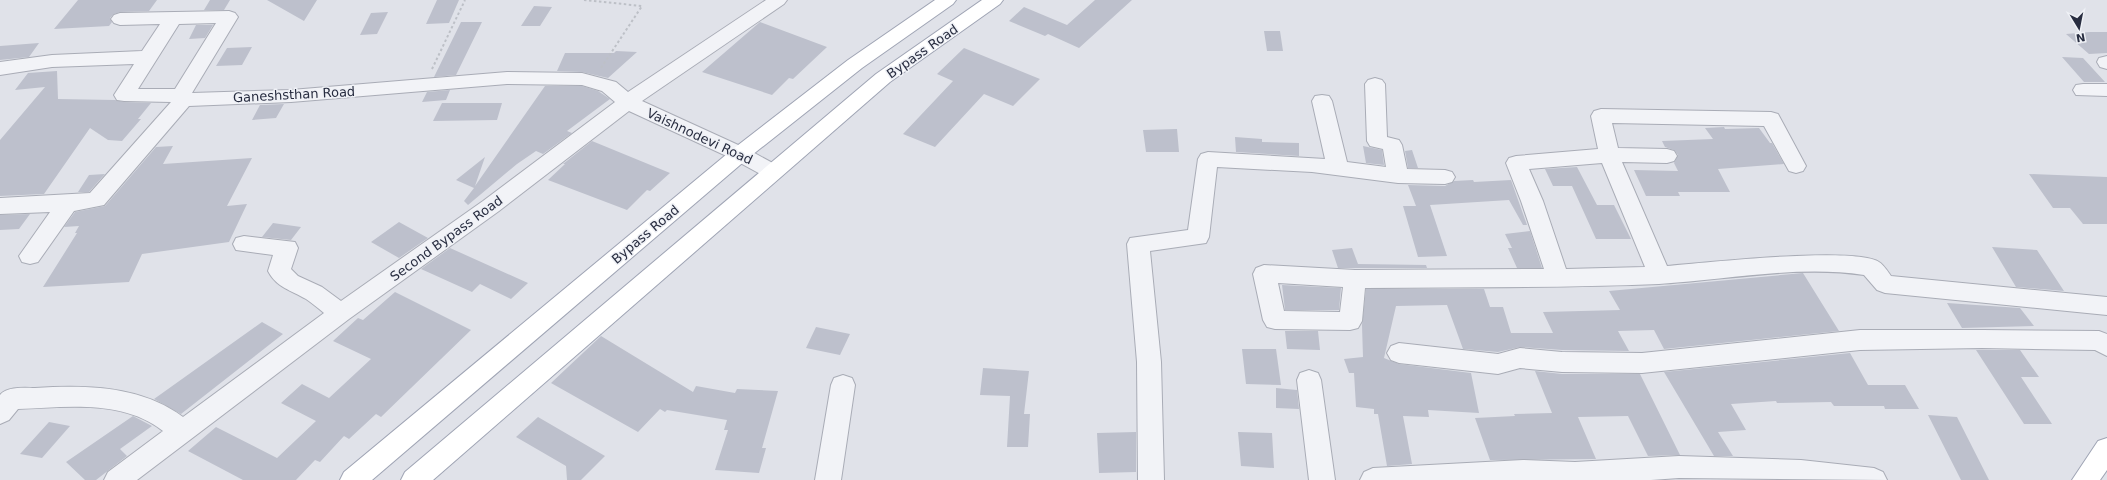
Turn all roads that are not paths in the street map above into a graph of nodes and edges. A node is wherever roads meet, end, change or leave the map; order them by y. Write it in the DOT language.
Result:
graph roads {
  1 [pos="209,0"];
  2 [pos="778,0"];
  3 [pos="947,0"];
  4 [pos="994,0"];
  5 [pos="196,17"];
  6 [pos="173,18"];
  7 [pos="120,20"];
  8 [pos="148,57"];
  9 [pos="855,64"];
  10 [pos="0,69"];
  11 [pos="883,78"];
  12 [pos="1375,84"];
  13 [pos="2083,90"];
  14 [pos="2107,90"];
  15 [pos="182,98"];
  16 [pos="1322,101"];
  17 [pos="627,102"];
  18 [pos="740,154"];
  19 [pos="1609,155"];
  20 [pos="1667,156"];
  21 [pos="1796,166"];
  22 [pos="1338,168"];
  23 [pos="773,172"];
  24 [pos="1398,176"];
  25 [pos="1445,177"];
  26 [pos="68,203"];
  27 [pos="0,206"];
  28 [pos="244,244"];
  29 [pos="30,256"];
  30 [pos="1660,275"];
  31 [pos="1558,278"];
  32 [pos="1355,279"];
  33 [pos="2107,306"];
  34 [pos="341,313"];
  35 [pos="2107,346"];
  36 [pos="1399,353"];
  37 [pos="1310,380"];
  38 [pos="844,385"];
  39 [pos="0,413"];
  40 [pos="182,431"];
  41 [pos="2107,449"];
  42 [pos="117,480"];
  43 [pos="353,480"];
  44 [pos="414,480"];
  45 [pos="828,480"];
  46 [pos="1151,480"];
  47 [pos="1322,480"];
  48 [pos="1373,480"];
  49 [pos="1874,480"];
  50 [pos="2085,480"];
  1 -- 5 [label="street"];
  2 -- 17 [label="street, Second Bypass Road"];
  3 -- 9 [label="main road, Bypass Road"];
  4 -- 11 [label="main road, Bypass Road"];
  5 -- 6 [label="street"];
  5 -- 15 [label="street"];
  6 -- 7 [label="street"];
  6 -- 8 [label="street"];
  8 -- 10 [label="street"];
  8 -- 15 [label="street, Ganeshsthan Road"];
  9 -- 11 [label="main road"];
  9 -- 18 [label="main road, Bypass Road"];
  11 -- 23 [label="main road, Bypass Road"];
  12 -- 24 [label="street"];
  13 -- 14 [label="street"];
  15 -- 17 [label="street, Ganeshsthan Road"];
  15 -- 26 [label="street"];
  16 -- 22 [label="street"];
  17 -- 18 [label="street, Vaishnodevi Road"];
  17 -- 34 [label="street, Second Bypass Road"];
  18 -- 23 [label="street, Vaishnodevi Road"];
  18 -- 43 [label="main road, Bypass Road"];
  19 -- 20 [label="street"];
  19 -- 21 [label="street"];
  19 -- 30 [label="street"];
  19 -- 31 [label="street"];
  22 -- 24 [label="street"];
  22 -- 46 [label="street"];
  23 -- 44 [label="main road, Bypass Road"];
  24 -- 25 [label="street"];
  26 -- 27 [label="street"];
  26 -- 29 [label="street"];
  28 -- 34 [label="street"];
  30 -- 31 [label="street"];
  30 -- 33 [label="street"];
  31 -- 32 [label="street"];
  34 -- 40 [label="street, Second Bypass Road"];
  35 -- 36 [label="street"];
  37 -- 47 [label="street"];
  38 -- 45 [label="street"];
  39 -- 40 [label="street"];
  40 -- 42 [label="street, Second Bypass Road"];
  41 -- 50 [label="main road"];
  48 -- 49 [label="street"];
}
